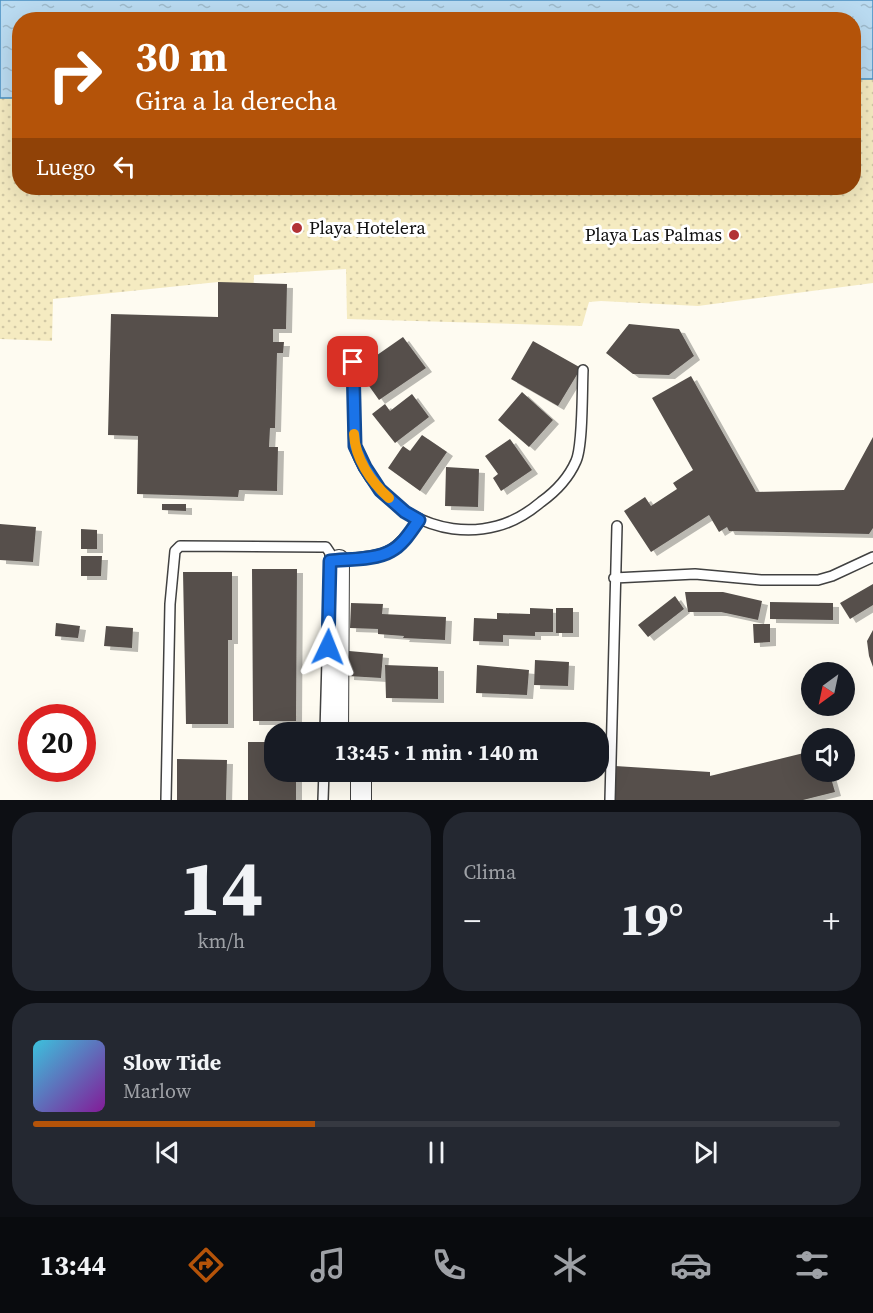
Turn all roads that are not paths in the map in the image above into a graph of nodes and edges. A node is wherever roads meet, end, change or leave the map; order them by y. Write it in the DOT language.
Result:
graph roads {
  1 [pos="353,362"];
  2 [pos="583,370"];
  3 [pos="419,520"];
  4 [pos="617,525"];
  5 [pos="873,557"];
  6 [pos="335,561"];
  7 [pos="614,578"];
  8 [pos="326,722"];
  9 [pos="338,722"];
  10 [pos="324,782"];
  11 [pos="361,782"];
  12 [pos="166,800"];
  13 [pos="323,800"];
  14 [pos="361,800"];
  15 [pos="609,800"];
  1 -- 3 [label="lane"];
  2 -- 3 [label="lane"];
  3 -- 6 [label="lane"];
  4 -- 7 [label="lane"];
  5 -- 7 [label="lane"];
  6 -- 8 [label="lane"];
  6 -- 9 [label="street"];
  6 -- 12 [label="lane"];
  7 -- 15 [label="lane"];
  10 -- 13 [label="lane"];
  11 -- 14 [label="street"];
}
